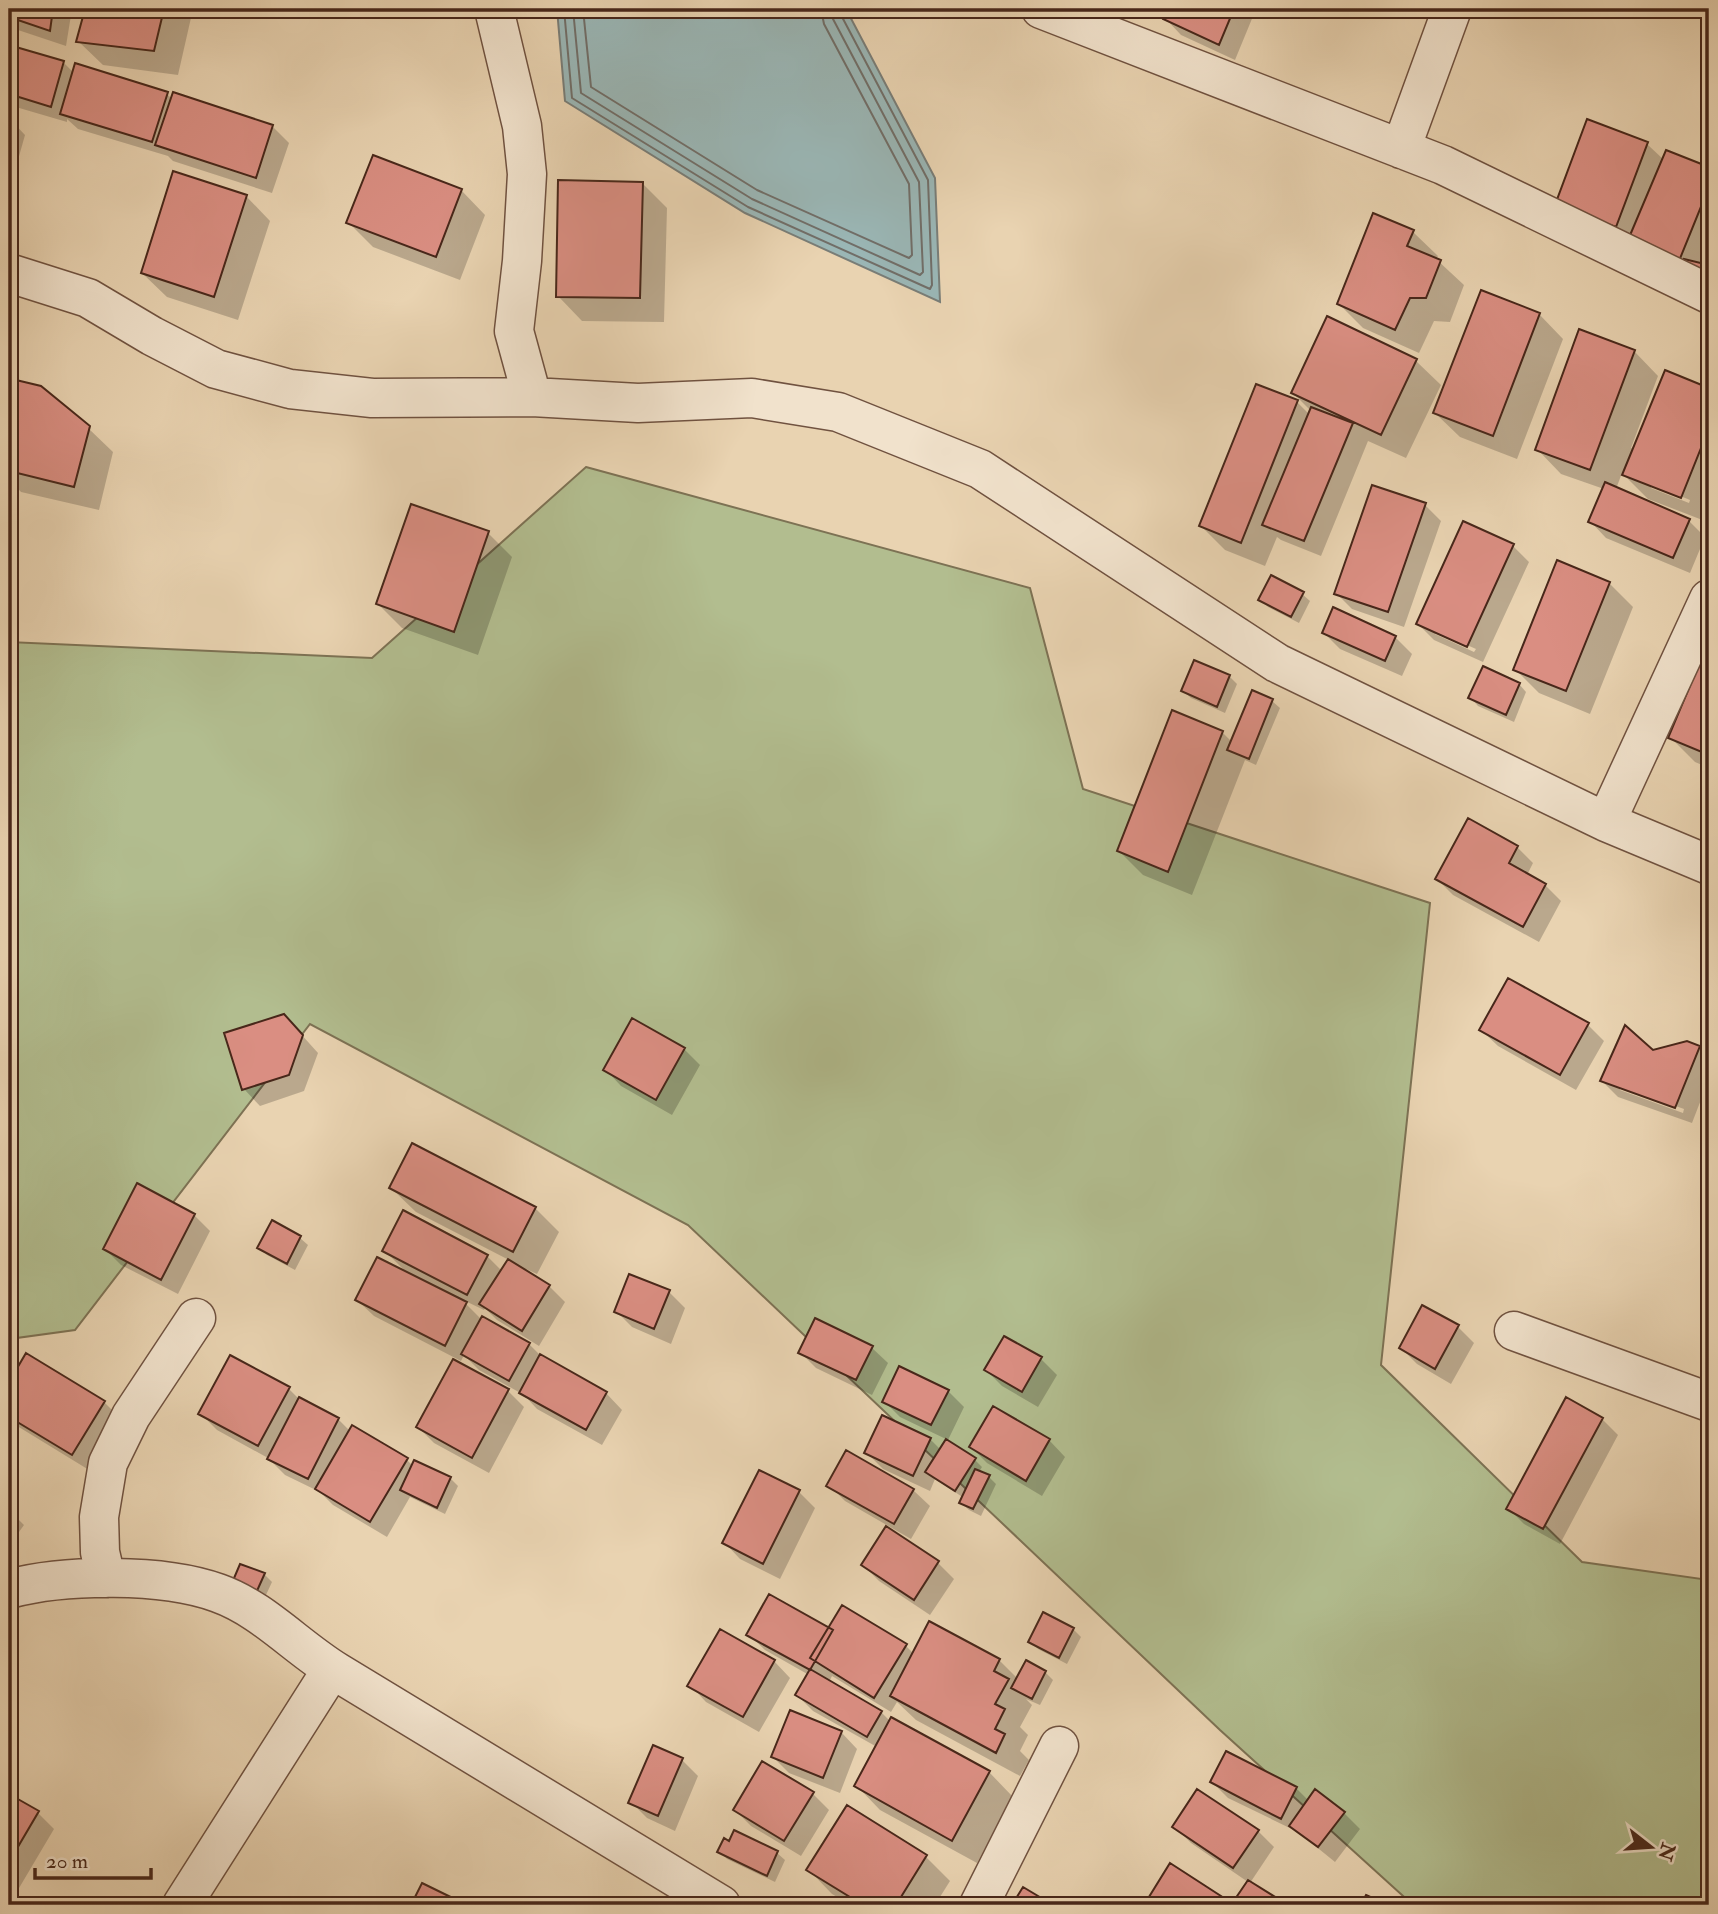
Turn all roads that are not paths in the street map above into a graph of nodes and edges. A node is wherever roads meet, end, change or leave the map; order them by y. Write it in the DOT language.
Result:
graph roads {
  1 [pos="494,9"];
  2 [pos="1041,9"];
  3 [pos="1452,9"];
  4 [pos="1401,149"];
  5 [pos="9,274"];
  6 [pos="1709,294"];
  7 [pos="532,397"];
  8 [pos="1709,599"];
  9 [pos="1606,822"];
  10 [pos="1709,865"];
  11 [pos="196,1318"];
  12 [pos="1514,1331"];
  13 [pos="1709,1402"];
  14 [pos="106,1578"];
  15 [pos="9,1589"];
  16 [pos="332,1669"];
  17 [pos="1059,1746"];
  18 [pos="182,1905"];
  19 [pos="721,1905"];
  20 [pos="979,1905"];
  1 -- 7 [label="street"];
  2 -- 4 [label="street"];
  3 -- 4 [label="street"];
  4 -- 6 [label="street"];
  5 -- 7 [label="street"];
  7 -- 9 [label="street"];
  8 -- 9 [label="street"];
  9 -- 10 [label="street"];
  11 -- 14 [label="street"];
  12 -- 13 [label="street"];
  14 -- 15 [label="street"];
  14 -- 16 [label="street"];
  16 -- 18 [label="street"];
  16 -- 19 [label="street"];
  17 -- 20 [label="street"];
}
